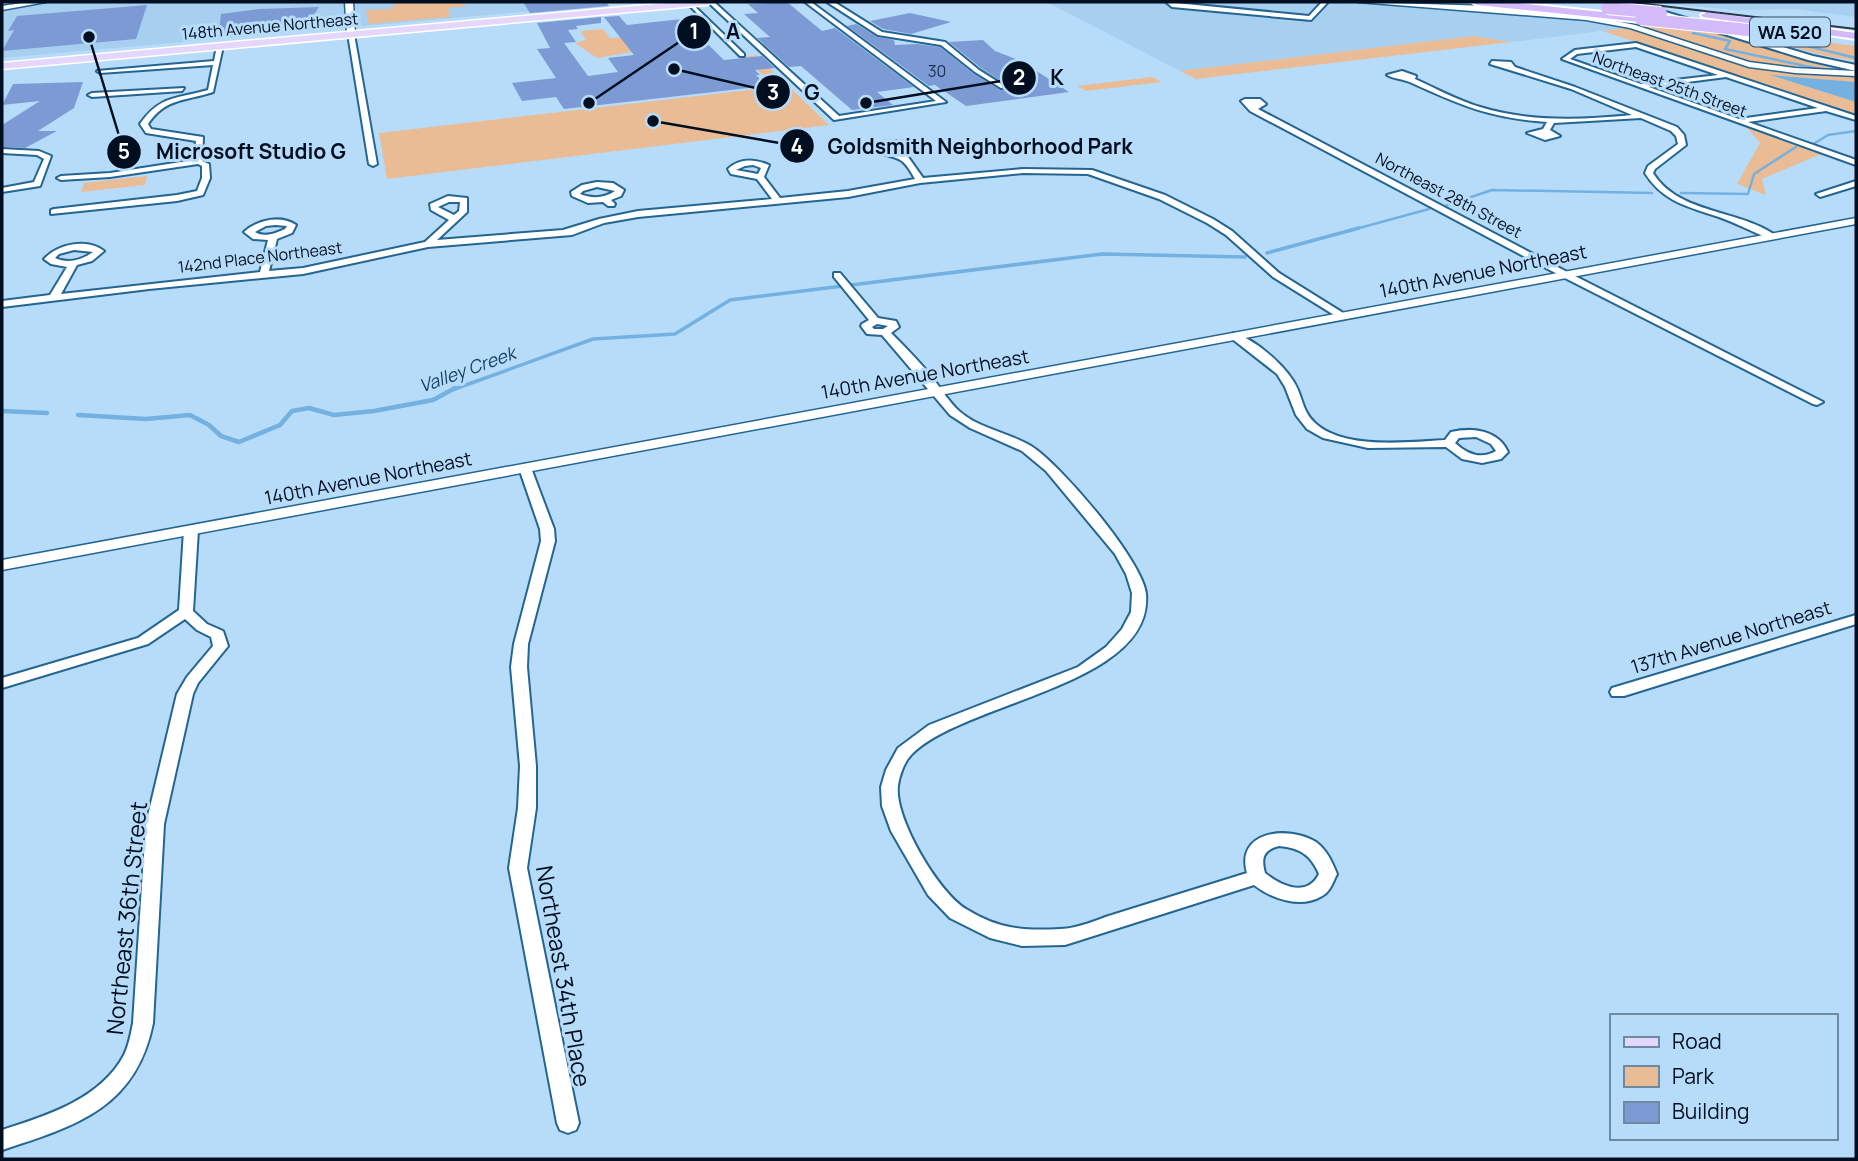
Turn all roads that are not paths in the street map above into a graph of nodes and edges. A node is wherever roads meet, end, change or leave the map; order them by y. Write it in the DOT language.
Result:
graph roads {
  1 [pos="42,2"];
  2 [pos="358,2"];
  3 [pos="668,2"];
  4 [pos="709,2"];
  5 [pos="808,2"];
  6 [pos="830,2"];
  7 [pos="1169,2"];
  8 [pos="1325,2"];
  9 [pos="1362,2"];
  10 [pos="1477,2"];
  11 [pos="1518,2"];
  12 [pos="1552,2"];
  13 [pos="1586,2"];
  14 [pos="1594,2"];
  15 [pos="688,4"];
  16 [pos="350,5"];
  17 [pos="1623,7"];
  18 [pos="2,8"];
  19 [pos="351,32"];
  20 [pos="1829,32"];
  21 [pos="1852,38"];
  22 [pos="220,46"];
  23 [pos="742,55"];
  24 [pos="1828,62"];
  25 [pos="216,63"];
  26 [pos="2,64"];
  27 [pos="1508,67"];
  28 [pos="100,71"];
  29 [pos="1856,71"];
  30 [pos="1811,72"];
  31 [pos="1728,75"];
  32 [pos="1409,79"];
  33 [pos="211,86"];
  34 [pos="1635,86"];
  35 [pos="1003,87"];
  36 [pos="92,95"];
  37 [pos="1829,108"];
  38 [pos="1253,109"];
  39 [pos="1645,115"];
  40 [pos="1856,118"];
  41 [pos="1551,121"];
  42 [pos="1734,121"];
  43 [pos="1546,131"];
  44 [pos="2,151"];
  45 [pos="901,154"];
  46 [pos="198,162"];
  47 [pos="1856,163"];
  48 [pos="373,164"];
  49 [pos="760,177"];
  50 [pos="61,178"];
  51 [pos="920,181"];
  52 [pos="1854,185"];
  53 [pos="2,190"];
  54 [pos="1819,194"];
  55 [pos="777,200"];
  56 [pos="54,212"];
  57 [pos="640,218"];
  58 [pos="455,219"];
  59 [pos="602,220"];
  60 [pos="1856,221"];
  61 [pos="613,227"];
  62 [pos="563,233"];
  63 [pos="273,237"];
  64 [pos="1773,237"];
  65 [pos="428,244"];
  66 [pos="74,263"];
  67 [pos="264,274"];
  68 [pos="1566,275"];
  69 [pos="841,281"];
  70 [pos="53,299"];
  71 [pos="2,304"];
  72 [pos="1343,316"];
  73 [pos="1235,336"];
  74 [pos="936,392"];
  75 [pos="1817,402"];
  76 [pos="1449,443"];
  77 [pos="525,468"];
  78 [pos="191,530"];
  79 [pos="2,565"];
  80 [pos="186,612"];
  81 [pos="1856,618"];
  82 [pos="2,683"];
  83 [pos="1618,692"];
  84 [pos="1257,877"];
  85 [pos="568,1123"];
  86 [pos="2,1140"];
  1 -- 18 [label="street"];
  2 -- 16 [label="street"];
  3 -- 19 [label="main road, 148th Avenue Northeast"];
  4 -- 5 [label="street"];
  4 -- 15 [label="main road, 148th Avenue Northeast"];
  6 -- 35 [label="street"];
  7 -- 8 [label="street"];
  9 -- 30 [label="street"];
  10 -- 21 [label="highway, bridge"];
  11 -- 17 [label="highway, WA 520"];
  12 -- 20 [label="highway, WA 520, bridge"];
  13 -- 17 [label="highway, bridge"];
  14 -- 17 [label="highway, bridge"];
  15 -- 19 [label="main road, 148th Avenue Northeast"];
  15 -- 23 [label="street"];
  16 -- 19 [label="street"];
  17 -- 20 [label="highway, bridge"];
  17 -- 21 [label="highway, WA 520, bridge"];
  17 -- 24 [label="main road"];
  19 -- 22 [label="main road, 148th Avenue Northeast"];
  19 -- 26 [label="main road, 148th Avenue Northeast"];
  19 -- 48 [label="street"];
  20 -- 21 [label="highway, WA 520"];
  22 -- 25 [label="street"];
  22 -- 26 [label="main road, 148th Avenue Northeast"];
  24 -- 29 [label="main road"];
  24 -- 30 [label="street"];
  25 -- 28 [label="street"];
  25 -- 33 [label="street"];
  27 -- 39 [label="street"];
  29 -- 30 [label="street"];
  31 -- 34 [label="street"];
  31 -- 34 [label="street, Northeast 25th Street"];
  31 -- 37 [label="street, Northeast 25th Street"];
  32 -- 41 [label="street"];
  33 -- 36 [label="street"];
  33 -- 46 [label="street"];
  34 -- 42 [label="street, Northeast 25th Street"];
  37 -- 40 [label="street, Northeast 25th Street"];
  37 -- 42 [label="street"];
  38 -- 68 [label="street, Northeast 28th Street"];
  39 -- 41 [label="street"];
  39 -- 64 [label="street"];
  41 -- 43 [label="street"];
  42 -- 47 [label="street, Northeast 25th Street"];
  44 -- 53 [label="street"];
  45 -- 51 [label="street"];
  46 -- 50 [label="street"];
  46 -- 56 [label="street"];
  49 -- 55 [label="street"];
  51 -- 55 [label="street, 142nd Place Northeast"];
  51 -- 72 [label="street, 142nd Place Northeast"];
  52 -- 54 [label="street"];
  55 -- 57 [label="street, 142nd Place Northeast"];
  57 -- 59 [label="street, 142nd Place Northeast"];
  57 -- 59 [label="street"];
  57 -- 61 [label="street, 142nd Place Northeast"];
  58 -- 65 [label="street"];
  59 -- 61 [label="street"];
  59 -- 62 [label="street, 142nd Place Northeast"];
  60 -- 64 [label="street, 140th Avenue Northeast"];
  61 -- 62 [label="street, 142nd Place Northeast"];
  62 -- 65 [label="street, 142nd Place Northeast"];
  63 -- 67 [label="street"];
  64 -- 68 [label="street, 140th Avenue Northeast"];
  65 -- 67 [label="street, 142nd Place Northeast"];
  66 -- 70 [label="street"];
  67 -- 70 [label="street, 142nd Place Northeast"];
  68 -- 72 [label="street, 140th Avenue Northeast"];
  68 -- 75 [label="street, Northeast 28th Street"];
  69 -- 74 [label="street"];
  70 -- 71 [label="street, 142nd Place Northeast"];
  72 -- 73 [label="street, 140th Avenue Northeast"];
  73 -- 74 [label="street, 140th Avenue Northeast"];
  73 -- 76 [label="street"];
  74 -- 77 [label="street, 140th Avenue Northeast"];
  74 -- 84 [label="street"];
  77 -- 78 [label="street, 140th Avenue Northeast"];
  77 -- 85 [label="street, Northeast 34th Place"];
  78 -- 79 [label="street, 140th Avenue Northeast"];
  78 -- 80 [label="street"];
  80 -- 82 [label="street"];
  80 -- 86 [label="street, Northeast 36th Street"];
  81 -- 83 [label="street, 137th Avenue Northeast"];
  84 -- 84 [label="street"];
}
